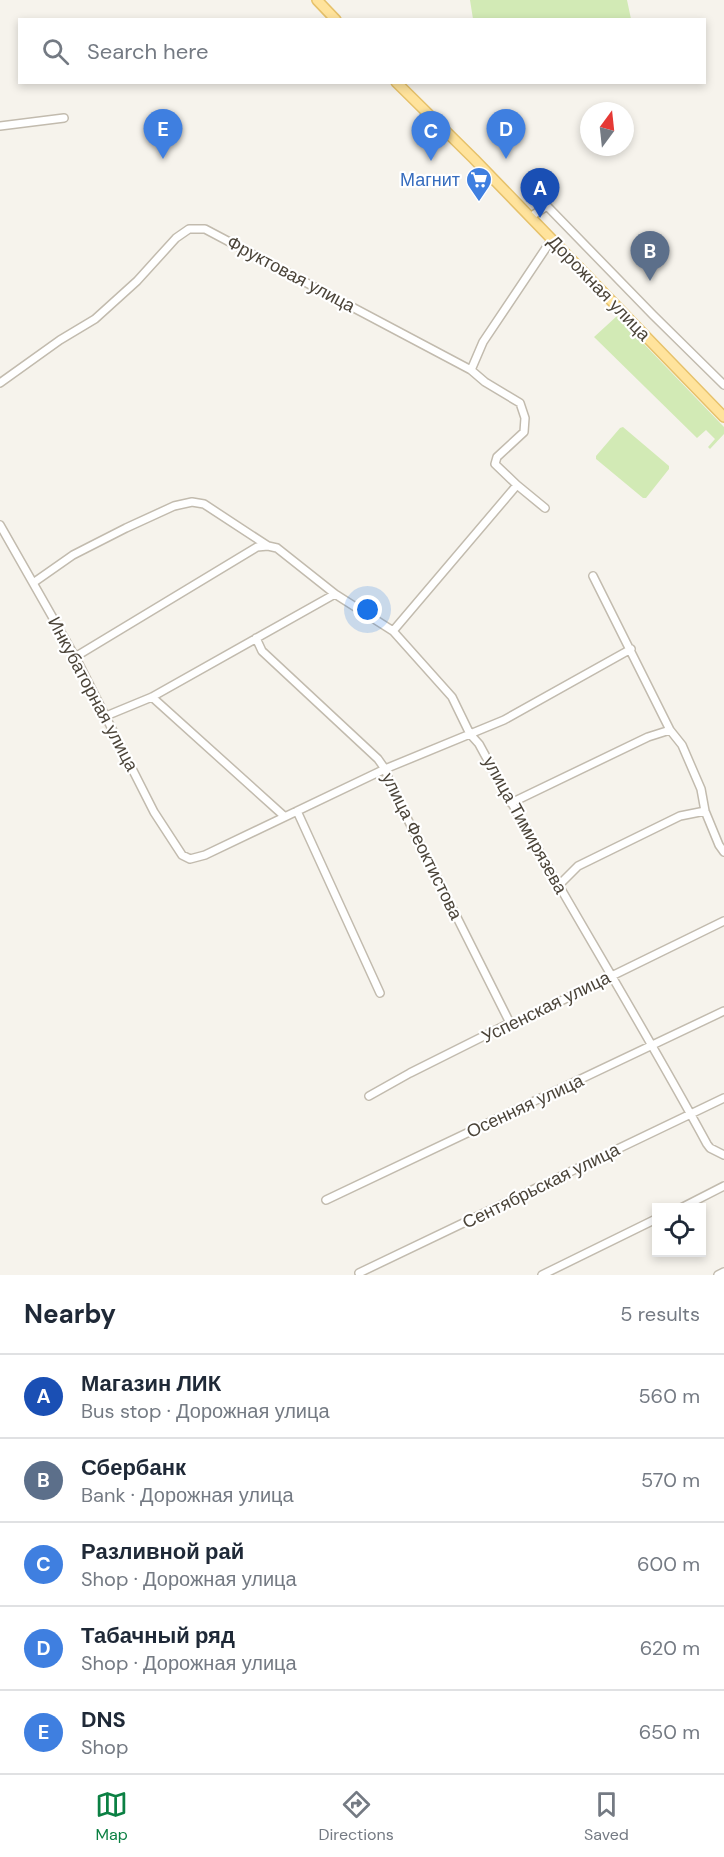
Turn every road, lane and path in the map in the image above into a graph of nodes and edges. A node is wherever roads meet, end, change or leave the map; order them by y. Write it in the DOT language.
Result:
graph roads {
  1 [pos="317,0"];
  2 [pos="334,18"];
  3 [pos="398,84"];
  4 [pos="64,118"];
  5 [pos="0,126"];
  6 [pos="530,217"];
  7 [pos="552,239"];
  8 [pos="471,370"];
  9 [pos="0,382"];
  10 [pos="724,385"];
  11 [pos="724,417"];
  12 [pos="516,485"];
  13 [pos="545,508"];
  14 [pos="0,525"];
  15 [pos="268,546"];
  16 [pos="593,576"];
  17 [pos="33,583"];
  18 [pos="335,594"];
  19 [pos="393,631"];
  20 [pos="256,638"];
  21 [pos="631,650"];
  22 [pos="75,657"];
  23 [pos="152,697"];
  24 [pos="106,716"];
  25 [pos="670,729"];
  26 [pos="471,734"];
  27 [pos="385,770"];
  28 [pos="511,803"];
  29 [pos="297,811"];
  30 [pos="705,811"];
  31 [pos="284,816"];
  32 [pos="724,852"];
  33 [pos="559,885"];
  34 [pos="724,921"];
  35 [pos="611,975"];
  36 [pos="380,993"];
  37 [pos="724,1011"];
  38 [pos="510,1023"];
  39 [pos="652,1046"];
  40 [pos="369,1096"];
  41 [pos="724,1098"];
  42 [pos="691,1114"];
  43 [pos="724,1155"];
  44 [pos="724,1186"];
  45 [pos="326,1200"];
  46 [pos="691,1203"];
  47 [pos="652,1221"];
  48 [pos="724,1272"];
  49 [pos="359,1273"];
  50 [pos="542,1275"];
  51 [pos="718,1275"];
  1 -- 2 [label="main road"];
  3 -- 6 [label="main road, Дорожная улица"];
  4 -- 5 [label="street"];
  6 -- 7 [label="main road, Дорожная улица"];
  6 -- 10 [label="street"];
  7 -- 8 [label="street"];
  7 -- 11 [label="main road, Дорожная улица"];
  8 -- 9 [label="street, Фруктовая улица"];
  8 -- 12 [label="street, Фруктовая улица"];
  12 -- 13 [label="street"];
  12 -- 19 [label="street"];
  14 -- 17 [label="street, Инкубаторная улица"];
  15 -- 17 [label="street, улица Тимирязева"];
  15 -- 18 [label="street, улица Тимирязева"];
  15 -- 22 [label="street"];
  16 -- 21 [label="street"];
  17 -- 22 [label="street, Инкубаторная улица"];
  18 -- 19 [label="street, улица Тимирязева"];
  18 -- 20 [label="street"];
  19 -- 26 [label="street, улица Тимирязева"];
  20 -- 23 [label="street"];
  20 -- 27 [label="street, улица Феоктистова"];
  21 -- 25 [label="street"];
  21 -- 26 [label="street"];
  22 -- 24 [label="street, Инкубаторная улица"];
  23 -- 24 [label="street"];
  23 -- 31 [label="street"];
  24 -- 31 [label="street, Инкубаторная улица"];
  25 -- 28 [label="street"];
  25 -- 30 [label="street"];
  26 -- 27 [label="street"];
  26 -- 28 [label="street, улица Тимирязева"];
  27 -- 29 [label="street"];
  27 -- 38 [label="street, улица Феоктистова"];
  28 -- 33 [label="street, улица Тимирязева"];
  29 -- 31 [label="street"];
  29 -- 36 [label="street"];
  30 -- 32 [label="street"];
  30 -- 33 [label="street"];
  33 -- 35 [label="street, улица Тимирязева"];
  34 -- 35 [label="street, Успенская улица"];
  35 -- 38 [label="street, Успенская улица"];
  35 -- 39 [label="street, улица Тимирязева"];
  37 -- 39 [label="street, Осенняя улица"];
  38 -- 40 [label="street, Успенская улица"];
  39 -- 42 [label="street, улица Тимирязева"];
  39 -- 45 [label="street, Осенняя улица"];
  41 -- 42 [label="street, Сентябрьская улица"];
  42 -- 43 [label="street, улица Тимирязева"];
  42 -- 49 [label="street, Сентябрьская улица"];
  44 -- 46 [label="street"];
  47 -- 50 [label="street"];
  48 -- 51 [label="street"];
}
